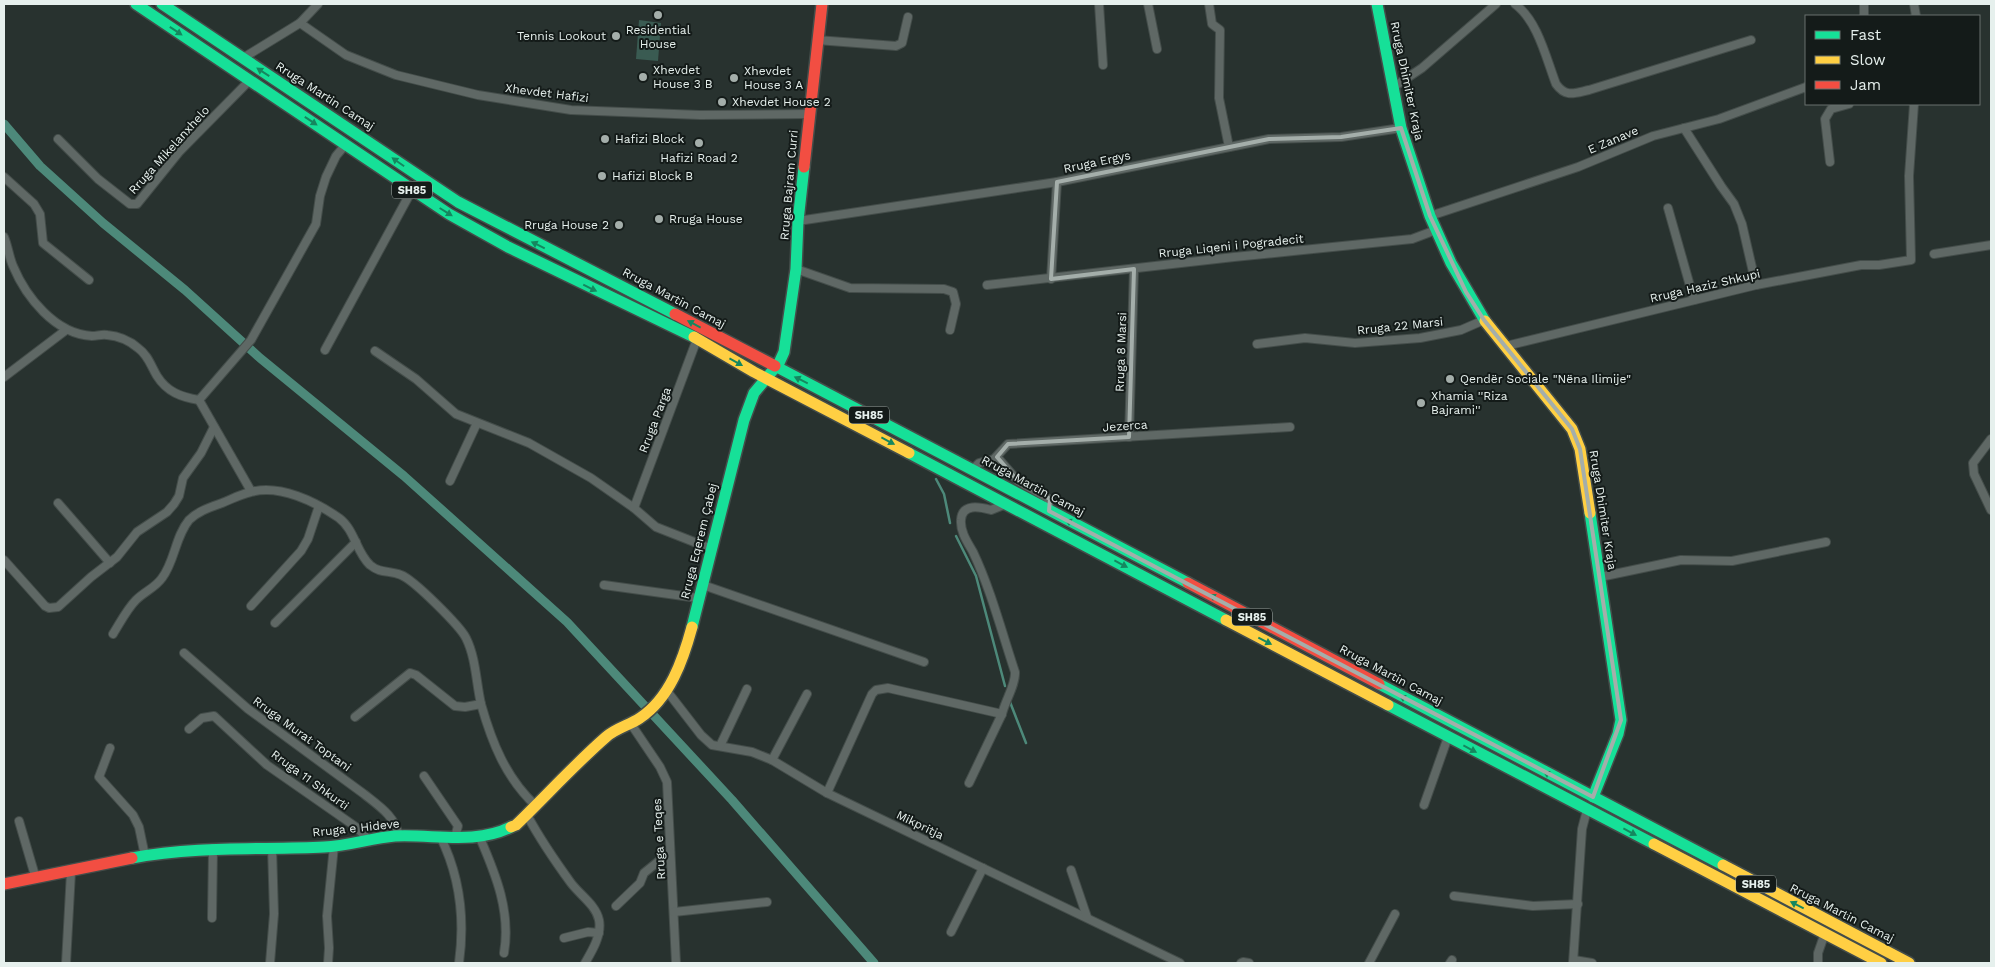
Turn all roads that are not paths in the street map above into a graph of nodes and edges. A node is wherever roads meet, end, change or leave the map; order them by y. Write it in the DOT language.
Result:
graph roads {
  1 [pos="136,4"];
  2 [pos="162,4"];
  3 [pos="318,4"];
  4 [pos="822,4"];
  5 [pos="1099,4"];
  6 [pos="1148,4"];
  7 [pos="1209,4"];
  8 [pos="1376,4"];
  9 [pos="1496,4"];
  10 [pos="1515,4"];
  11 [pos="908,18"];
  12 [pos="300,23"];
  13 [pos="817,40"];
  14 [pos="1752,40"];
  15 [pos="1157,49"];
  16 [pos="243,58"];
  17 [pos="1102,65"];
  18 [pos="250,80"];
  19 [pos="1805,87"];
  20 [pos="1392,88"];
  21 [pos="1845,105"];
  22 [pos="1914,105"];
  23 [pos="809,114"];
  24 [pos="1401,128"];
  25 [pos="1684,128"];
  26 [pos="58,139"];
  27 [pos="346,144"];
  28 [pos="1229,147"];
  29 [pos="1830,162"];
  30 [pos="4,177"];
  31 [pos="1057,182"];
  32 [pos="412,190"];
  33 [pos="1668,208"];
  34 [pos="1430,216"];
  35 [pos="798,221"];
  36 [pos="1436,230"];
  37 [pos="4,237"];
  38 [pos="1991,245"];
  39 [pos="1934,254"];
  40 [pos="796,269"];
  41 [pos="1134,269"];
  42 [pos="1051,279"];
  43 [pos="89,280"];
  44 [pos="987,285"];
  45 [pos="1756,285"];
  46 [pos="1694,300"];
  47 [pos="1484,320"];
  48 [pos="66,330"];
  49 [pos="950,330"];
  50 [pos="696,340"];
  51 [pos="1257,344"];
  52 [pos="1506,346"];
  53 [pos="325,350"];
  54 [pos="375,351"];
  55 [pos="775,366"];
  56 [pos="4,377"];
  57 [pos="765,378"];
  58 [pos="199,400"];
  59 [pos="477,423"];
  60 [pos="214,427"];
  61 [pos="1290,427"];
  62 [pos="1130,437"];
  63 [pos="1991,439"];
  64 [pos="996,457"];
  65 [pos="972,470"];
  66 [pos="450,481"];
  67 [pos="252,492"];
  68 [pos="58,503"];
  69 [pos="1006,504"];
  70 [pos="319,506"];
  71 [pos="634,508"];
  72 [pos="1991,510"];
  73 [pos="1049,511"];
  74 [pos="356,542"];
  75 [pos="1826,542"];
  76 [pos="712,549"];
  77 [pos="4,560"];
  78 [pos="110,563"];
  79 [pos="1600,577"];
  80 [pos="604,585"];
  81 [pos="703,585"];
  82 [pos="698,598"];
  83 [pos="251,606"];
  84 [pos="275,623"];
  85 [pos="113,634"];
  86 [pos="184,653"];
  87 [pos="924,662"];
  88 [pos="747,689"];
  89 [pos="667,691"];
  90 [pos="807,694"];
  91 [pos="482,704"];
  92 [pos="1002,714"];
  93 [pos="355,717"];
  94 [pos="641,718"];
  95 [pos="631,724"];
  96 [pos="189,729"];
  97 [pos="1448,737"];
  98 [pos="720,746"];
  99 [pos="110,748"];
  100 [pos="772,760"];
  101 [pos="424,776"];
  102 [pos="969,783"];
  103 [pos="827,793"];
  104 [pos="1593,797"];
  105 [pos="1424,805"];
  106 [pos="536,806"];
  107 [pos="1587,810"];
  108 [pos="527,815"];
  109 [pos="19,821"];
  110 [pos="399,836"];
  111 [pos="440,836"];
  112 [pos="455,837"];
  113 [pos="480,838"];
  114 [pos="370,840"];
  115 [pos="272,846"];
  116 [pos="334,846"];
  117 [pos="213,848"];
  118 [pos="670,852"];
  119 [pos="145,856"];
  120 [pos="983,868"];
  121 [pos="1071,870"];
  122 [pos="71,872"];
  123 [pos="36,879"];
  124 [pos="4,884"];
  125 [pos="1454,896"];
  126 [pos="767,902"];
  127 [pos="1578,904"];
  128 [pos="616,906"];
  129 [pos="674,912"];
  130 [pos="1395,914"];
  131 [pos="1087,917"];
  132 [pos="212,918"];
  133 [pos="951,932"];
  134 [pos="599,933"];
  135 [pos="1825,933"];
  136 [pos="564,938"];
  137 [pos="504,953"];
  138 [pos="1573,961"];
  139 [pos="66,963"];
  140 [pos="270,963"];
  141 [pos="328,963"];
  142 [pos="459,963"];
  143 [pos="585,963"];
  144 [pos="676,963"];
  145 [pos="1180,963"];
  146 [pos="1241,963"];
  147 [pos="1250,963"];
  148 [pos="1369,963"];
  149 [pos="1592,963"];
  150 [pos="1818,963"];
  151 [pos="1881,963"];
  152 [pos="1909,963"];
  1 -- 18 [label="main road, Rruga Martin Camaj / SH85, one-way"];
  2 -- 16 [label="main road, Rruga Martin Camaj / SH85"];
  3 -- 12 [label="street"];
  4 -- 13 [label="main road, Rruga Bajram Curri"];
  5 -- 17 [label="street"];
  6 -- 15 [label="street"];
  7 -- 28 [label="street"];
  8 -- 20 [label="main road, Rruga Dhimiter Kraja"];
  9 -- 20 [label="street"];
  10 -- 14 [label="street"];
  11 -- 13 [label="street"];
  12 -- 16 [label="street"];
  12 -- 23 [label="street, Xhevdet Hafizi"];
  13 -- 23 [label="main road, Rruga Bajram Curri"];
  55 -- 16 [label="main road, Rruga Martin Camaj / SH85, one-way"];
  18 -- 26 [label="street, Rruga Mikelanxhelo"];
  18 -- 27 [label="main road, Rruga Martin Camaj / SH85, one-way"];
  19 -- 25 [label="street, E Zanave"];
  20 -- 24 [label="main road, Rruga Dhimiter Kraja"];
  21 -- 29 [label="street"];
  22 -- 45 [label="street, Rruga Haziz Shkupi"];
  23 -- 35 [label="main road, Rruga Bajram Curri"];
  24 -- 28 [label="street, Rruga Ergys"];
  24 -- 34 [label="main road, Rruga Dhimiter Kraja"];
  25 -- 34 [label="street, E Zanave"];
  25 -- 45 [label="street"];
  27 -- 32 [label="main road, Rruga Martin Camaj / SH85"];
  27 -- 58 [label="street"];
  28 -- 31 [label="street, Rruga Ergys"];
  30 -- 43 [label="street"];
  31 -- 35 [label="street, Rruga Ergys"];
  31 -- 42 [label="street"];
  32 -- 50 [label="main road, Rruga Martin Camaj / SH85, one-way"];
  32 -- 53 [label="street"];
  33 -- 46 [label="street"];
  34 -- 36 [label="main road, Rruga Dhimiter Kraja"];
  35 -- 40 [label="main road, Rruga Bajram Curri"];
  36 -- 41 [label="street, Rruga Liqeni i Pogradecit"];
  36 -- 47 [label="main road, Rruga Dhimiter Kraja"];
  37 -- 48 [label="street"];
  38 -- 39 [label="street"];
  40 -- 49 [label="street"];
  40 -- 55 [label="main road, Rruga Bajram Curri"];
  41 -- 42 [label="street, Rruga Liqeni i Pogradecit"];
  41 -- 62 [label="street, Rruga 8 Marsi"];
  42 -- 44 [label="street, Rruga Liqeni i Pogradecit"];
  45 -- 46 [label="street, Rruga Haziz Shkupi"];
  46 -- 52 [label="street, Rruga Haziz Shkupi"];
  47 -- 51 [label="street, Rruga 22 Marsi"];
  47 -- 52 [label="main road, Rruga Dhimiter Kraja"];
  48 -- 56 [label="street"];
  48 -- 58 [label="street"];
  50 -- 57 [label="main road, Rruga Martin Camaj / SH85, one-way"];
  50 -- 71 [label="street, Rruga Parga"];
  52 -- 79 [label="main road, Rruga Dhimiter Kraja"];
  54 -- 59 [label="street"];
  55 -- 57 [label="main road, Rruga Eqerem Çabej"];
  65 -- 55 [label="main road, Rruga Martin Camaj / SH85, one-way"];
  57 -- 69 [label="main road, Rruga Martin Camaj / SH85, one-way"];
  57 -- 76 [label="main road, Rruga Eqerem Çabej"];
  58 -- 60 [label="street"];
  59 -- 66 [label="street"];
  59 -- 71 [label="street"];
  60 -- 67 [label="street"];
  60 -- 78 [label="street"];
  61 -- 62 [label="street, Jezerca"];
  62 -- 64 [label="street, Jezerca"];
  63 -- 72 [label="street"];
  64 -- 65 [label="street, Jezerca"];
  64 -- 73 [label="street"];
  65 -- 73 [label="main road, Rruga Martin Camaj / SH85"];
  67 -- 70 [label="street"];
  67 -- 85 [label="street"];
  68 -- 78 [label="street"];
  69 -- 92 [label="street"];
  69 -- 97 [label="main road, Rruga Martin Camaj / SH85, one-way"];
  70 -- 74 [label="street"];
  70 -- 83 [label="street"];
  71 -- 76 [label="street"];
  104 -- 73 [label="main road, Rruga Martin Camaj / SH85, one-way"];
  74 -- 84 [label="street"];
  74 -- 91 [label="street"];
  75 -- 79 [label="street"];
  76 -- 81 [label="main road, Rruga Eqerem Çabej"];
  77 -- 78 [label="street"];
  79 -- 104 [label="main road, Rruga Dhimiter Kraja"];
  80 -- 82 [label="street"];
  81 -- 82 [label="main road, Rruga Eqerem Çabej"];
  81 -- 87 [label="street"];
  82 -- 89 [label="main road, Rruga Eqerem Çabej"];
  86 -- 110 [label="street, Rruga Murat Toptani"];
  88 -- 98 [label="street"];
  89 -- 94 [label="main road, Rruga Eqerem Çabej"];
  89 -- 98 [label="street, Mikpritja"];
  90 -- 100 [label="street"];
  91 -- 93 [label="street"];
  91 -- 106 [label="street"];
  92 -- 102 [label="street"];
  92 -- 103 [label="street"];
  94 -- 95 [label="main road, Rruga e Hideve"];
  95 -- 106 [label="main road, Rruga e Hideve"];
  95 -- 118 [label="street, Rruga e Teqes"];
  96 -- 114 [label="street, Rruga 11 Shkurti"];
  97 -- 105 [label="street"];
  97 -- 107 [label="main road, Rruga Martin Camaj / SH85, one-way"];
  98 -- 100 [label="street, Mikpritja"];
  99 -- 119 [label="street"];
  100 -- 103 [label="street, Mikpritja"];
  101 -- 112 [label="street"];
  103 -- 120 [label="street, Mikpritja"];
  152 -- 104 [label="main road, Rruga Martin Camaj / SH85, one-way"];
  106 -- 108 [label="main road, Rruga e Hideve"];
  107 -- 127 [label="street"];
  107 -- 135 [label="main road, Rruga Martin Camaj / SH85, one-way"];
  108 -- 113 [label="main road, Rruga e Hideve"];
  108 -- 134 [label="street"];
  109 -- 123 [label="street"];
  110 -- 111 [label="main road, Rruga e Hideve"];
  110 -- 114 [label="main road, Rruga e Hideve"];
  111 -- 112 [label="main road, Rruga e Hideve"];
  111 -- 142 [label="street"];
  112 -- 113 [label="main road, Rruga e Hideve"];
  113 -- 137 [label="street"];
  114 -- 116 [label="main road, Rruga e Hideve"];
  115 -- 116 [label="main road, Rruga e Hideve"];
  115 -- 117 [label="main road, Rruga e Hideve"];
  115 -- 140 [label="street"];
  116 -- 141 [label="street"];
  117 -- 119 [label="main road, Rruga e Hideve"];
  117 -- 132 [label="street"];
  118 -- 128 [label="street"];
  118 -- 129 [label="street, Rruga e Teqes"];
  119 -- 122 [label="main road, Rruga e Hideve"];
  120 -- 131 [label="street, Mikpritja"];
  120 -- 133 [label="street"];
  121 -- 131 [label="street"];
  122 -- 123 [label="main road, Rruga e Hideve"];
  122 -- 139 [label="street"];
  123 -- 124 [label="main road, Rruga e Hideve"];
  125 -- 127 [label="street"];
  126 -- 129 [label="street"];
  127 -- 138 [label="street"];
  129 -- 144 [label="street, Rruga e Teqes"];
  130 -- 148 [label="street"];
  131 -- 145 [label="street, Mikpritja"];
  134 -- 136 [label="street"];
  134 -- 143 [label="street"];
  135 -- 150 [label="street"];
  135 -- 151 [label="main road, Rruga Martin Camaj / SH85"];
  138 -- 149 [label="street"];
  146 -- 147 [label="street"];
}
